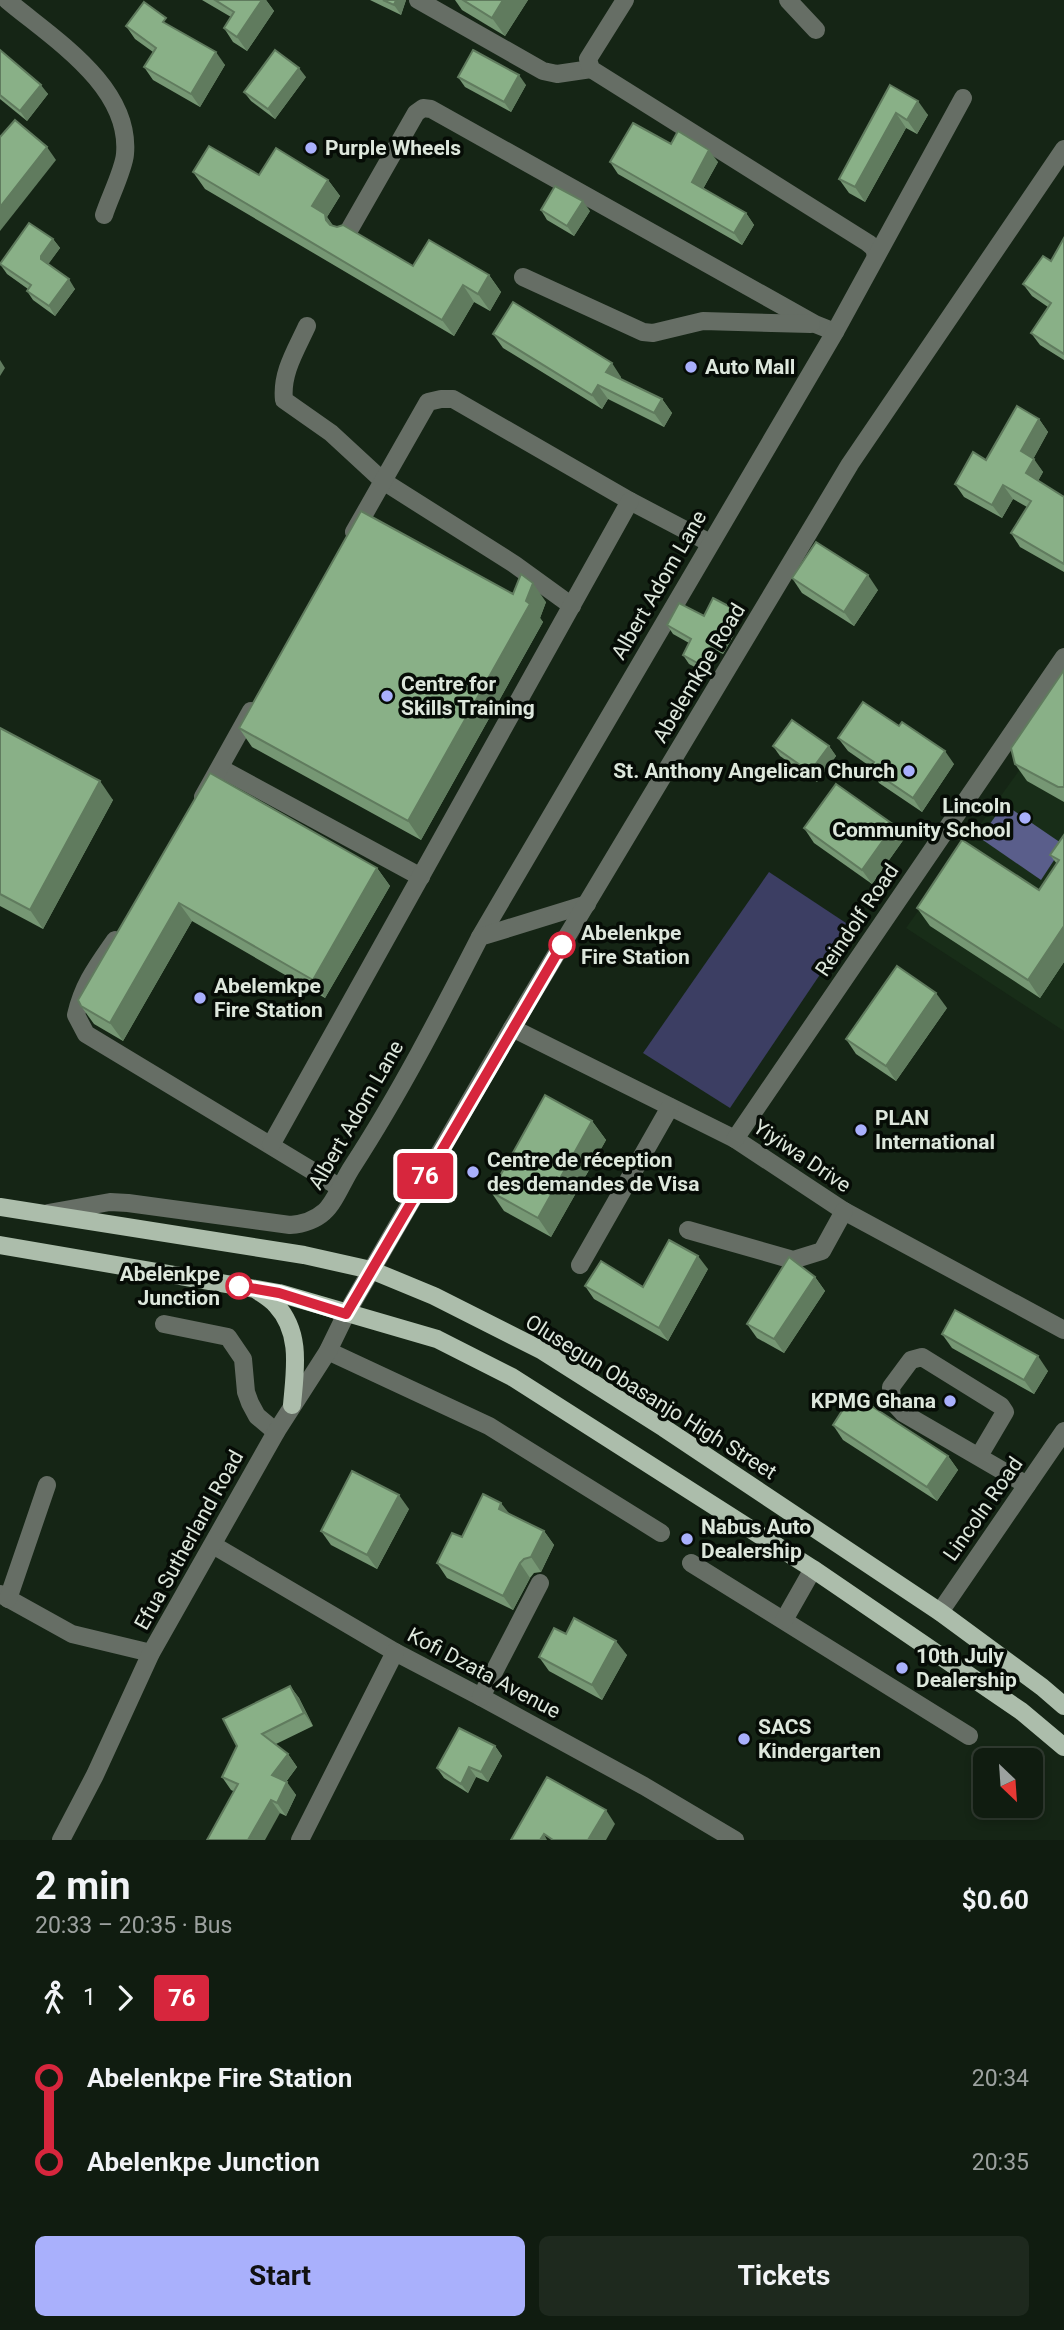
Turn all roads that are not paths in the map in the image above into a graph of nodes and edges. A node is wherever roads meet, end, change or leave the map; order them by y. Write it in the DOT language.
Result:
graph roads {
  1 [pos="7,0"];
  2 [pos="418,0"];
  3 [pos="625,0"];
  4 [pos="788,0"];
  5 [pos="816,30"];
  6 [pos="591,69"];
  7 [pos="963,98"];
  8 [pos="1064,149"];
  9 [pos="104,215"];
  10 [pos="348,232"];
  11 [pos="876,256"];
  12 [pos="523,277"];
  13 [pos="815,324"];
  14 [pos="307,326"];
  15 [pos="835,332"];
  16 [pos="383,481"];
  17 [pos="630,501"];
  18 [pos="710,542"];
  19 [pos="342,552"];
  20 [pos="572,606"];
  21 [pos="1064,657"];
  22 [pos="260,695"];
  23 [pos="220,768"];
  24 [pos="193,814"];
  25 [pos="421,877"];
  26 [pos="587,904"];
  27 [pos="121,930"];
  28 [pos="480,937"];
  29 [pos="512,1028"];
  30 [pos="670,1107"];
  31 [pos="735,1139"];
  32 [pos="271,1145"];
  33 [pos="339,1187"];
  34 [pos="0,1207"];
  35 [pos="844,1212"];
  36 [pos="45,1213"];
  37 [pos="688,1230"];
  38 [pos="0,1245"];
  39 [pos="580,1265"];
  40 [pos="371,1270"];
  41 [pos="256,1289"];
  42 [pos="346,1314"];
  43 [pos="164,1324"];
  44 [pos="1064,1330"];
  45 [pos="328,1351"];
  46 [pos="292,1405"];
  47 [pos="1064,1431"];
  48 [pos="276,1433"];
  49 [pos="979,1456"];
  50 [pos="47,1485"];
  51 [pos="1027,1485"];
  52 [pos="661,1533"];
  53 [pos="213,1545"];
  54 [pos="691,1563"];
  55 [pos="813,1569"];
  56 [pos="540,1584"];
  57 [pos="4,1596"];
  58 [pos="940,1612"];
  59 [pos="784,1620"];
  60 [pos="395,1652"];
  61 [pos="151,1653"];
  62 [pos="481,1697"];
  63 [pos="1064,1706"];
  64 [pos="969,1736"];
  65 [pos="1064,1747"];
  66 [pos="61,1840"];
  67 [pos="300,1840"];
  68 [pos="735,1840"];
  1 -- 9 [label="street"];
  2 -- 6 [label="street"];
  3 -- 6 [label="street"];
  4 -- 5 [label="street"];
  6 -- 11 [label="street"];
  7 -- 11 [label="street, Albert Adom Lane"];
  8 -- 26 [label="street, Abelemkpe Road"];
  10 -- 13 [label="street"];
  11 -- 15 [label="street, Albert Adom Lane"];
  12 -- 13 [label="street"];
  13 -- 15 [label="street"];
  14 -- 16 [label="street"];
  15 -- 18 [label="street, Albert Adom Lane"];
  16 -- 17 [label="street"];
  16 -- 19 [label="street"];
  16 -- 20 [label="street"];
  17 -- 18 [label="street"];
  17 -- 20 [label="street"];
  18 -- 28 [label="street, Albert Adom Lane"];
  20 -- 25 [label="street"];
  21 -- 31 [label="street, Reindolf Road"];
  22 -- 23 [label="street"];
  23 -- 24 [label="street"];
  23 -- 25 [label="street"];
  25 -- 32 [label="street"];
  26 -- 28 [label="street"];
  26 -- 29 [label="street, Abelemkpe Road"];
  27 -- 32 [label="street"];
  28 -- 33 [label="street, Albert Adom Lane"];
  29 -- 30 [label="street, Yiyiwa Drive"];
  29 -- 40 [label="street, Abelemkpe Road"];
  30 -- 31 [label="street, Yiyiwa Drive"];
  30 -- 39 [label="street"];
  31 -- 35 [label="street, Yiyiwa Drive"];
  32 -- 33 [label="street"];
  33 -- 36 [label="street, Albert Adom Lane"];
  34 -- 36 [label="main road, Olusegun Obasanjo High Street"];
  35 -- 37 [label="street"];
  35 -- 44 [label="street, Yiyiwa Drive"];
  36 -- 40 [label="main road, Olusegun Obasanjo High Street"];
  38 -- 41 [label="main road"];
  40 -- 42 [label="street, Efua Sutherland Road"];
  40 -- 58 [label="main road, Olusegun Obasanjo High Street"];
  41 -- 42 [label="main road"];
  41 -- 46 [label="main road"];
  42 -- 45 [label="street, Efua Sutherland Road"];
  42 -- 55 [label="main road"];
  43 -- 48 [label="street"];
  45 -- 46 [label="street, Efua Sutherland Road"];
  45 -- 52 [label="street"];
  46 -- 48 [label="street, Efua Sutherland Road"];
  47 -- 51 [label="street, Lincoln Road"];
  48 -- 53 [label="street, Efua Sutherland Road"];
  49 -- 49 [label="street"];
  49 -- 51 [label="street"];
  50 -- 57 [label="street"];
  51 -- 58 [label="street, Lincoln Road"];
  53 -- 60 [label="street, Kofi Dzata Avenue"];
  53 -- 61 [label="street, Efua Sutherland Road"];
  54 -- 59 [label="street"];
  55 -- 59 [label="street"];
  55 -- 65 [label="main road"];
  56 -- 62 [label="street"];
  57 -- 61 [label="street"];
  58 -- 63 [label="main road, Olusegun Obasanjo High Street"];
  59 -- 64 [label="street"];
  60 -- 62 [label="street, Kofi Dzata Avenue"];
  60 -- 67 [label="street"];
  61 -- 66 [label="street, Efua Sutherland Road"];
  62 -- 68 [label="street, Kofi Dzata Avenue"];
}
